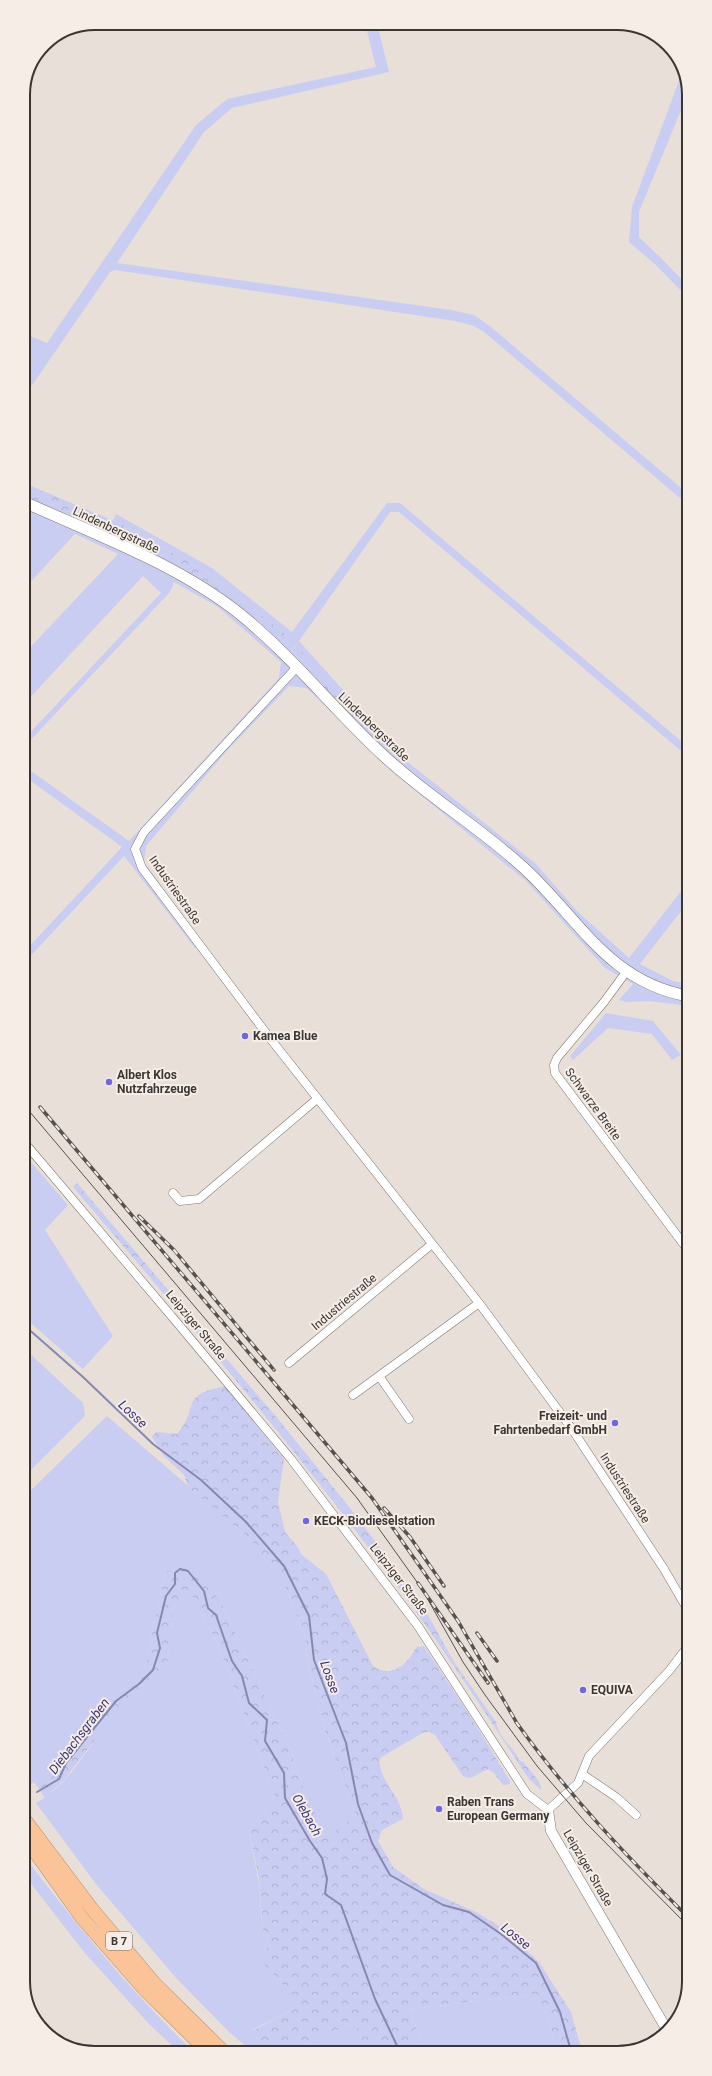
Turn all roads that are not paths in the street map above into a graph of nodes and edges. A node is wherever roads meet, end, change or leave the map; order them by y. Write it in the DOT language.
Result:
graph roads {
  1 [pos="30,505"];
  2 [pos="297,667"];
  3 [pos="626,972"];
  4 [pos="682,994"];
  5 [pos="317,1099"];
  6 [pos="30,1149"];
  7 [pos="173,1193"];
  8 [pos="682,1242"];
  9 [pos="432,1244"];
  10 [pos="479,1303"];
  11 [pos="289,1363"];
  12 [pos="379,1376"];
  13 [pos="353,1395"];
  14 [pos="409,1419"];
  15 [pos="682,1601"];
  16 [pos="682,1654"];
  17 [pos="582,1774"];
  18 [pos="548,1810"];
  19 [pos="636,1815"];
  20 [pos="30,1827"];
  21 [pos="30,1845"];
  22 [pos="664,2025"];
  23 [pos="202,2046"];
  24 [pos="218,2046"];
  1 -- 2 [label="main road, Lindenbergstraße"];
  2 -- 3 [label="main road, Lindenbergstraße"];
  2 -- 5 [label="street, Industriestraße"];
  3 -- 4 [label="main road, Lindenbergstraße"];
  3 -- 8 [label="street, Schwarze Breite"];
  5 -- 7 [label="street"];
  5 -- 9 [label="street, Industriestraße"];
  6 -- 18 [label="street, Leipziger Straße"];
  9 -- 10 [label="street, Industriestraße"];
  9 -- 11 [label="street, Industriestraße"];
  10 -- 12 [label="street"];
  10 -- 15 [label="street, Industriestraße"];
  12 -- 13 [label="street"];
  12 -- 14 [label="street"];
  16 -- 17 [label="street"];
  17 -- 18 [label="street"];
  17 -- 19 [label="street"];
  18 -- 22 [label="street, Leipziger Straße"];
  20 -- 24 [label="highway, B 7"];
  21 -- 23 [label="highway, B 7"];
}
